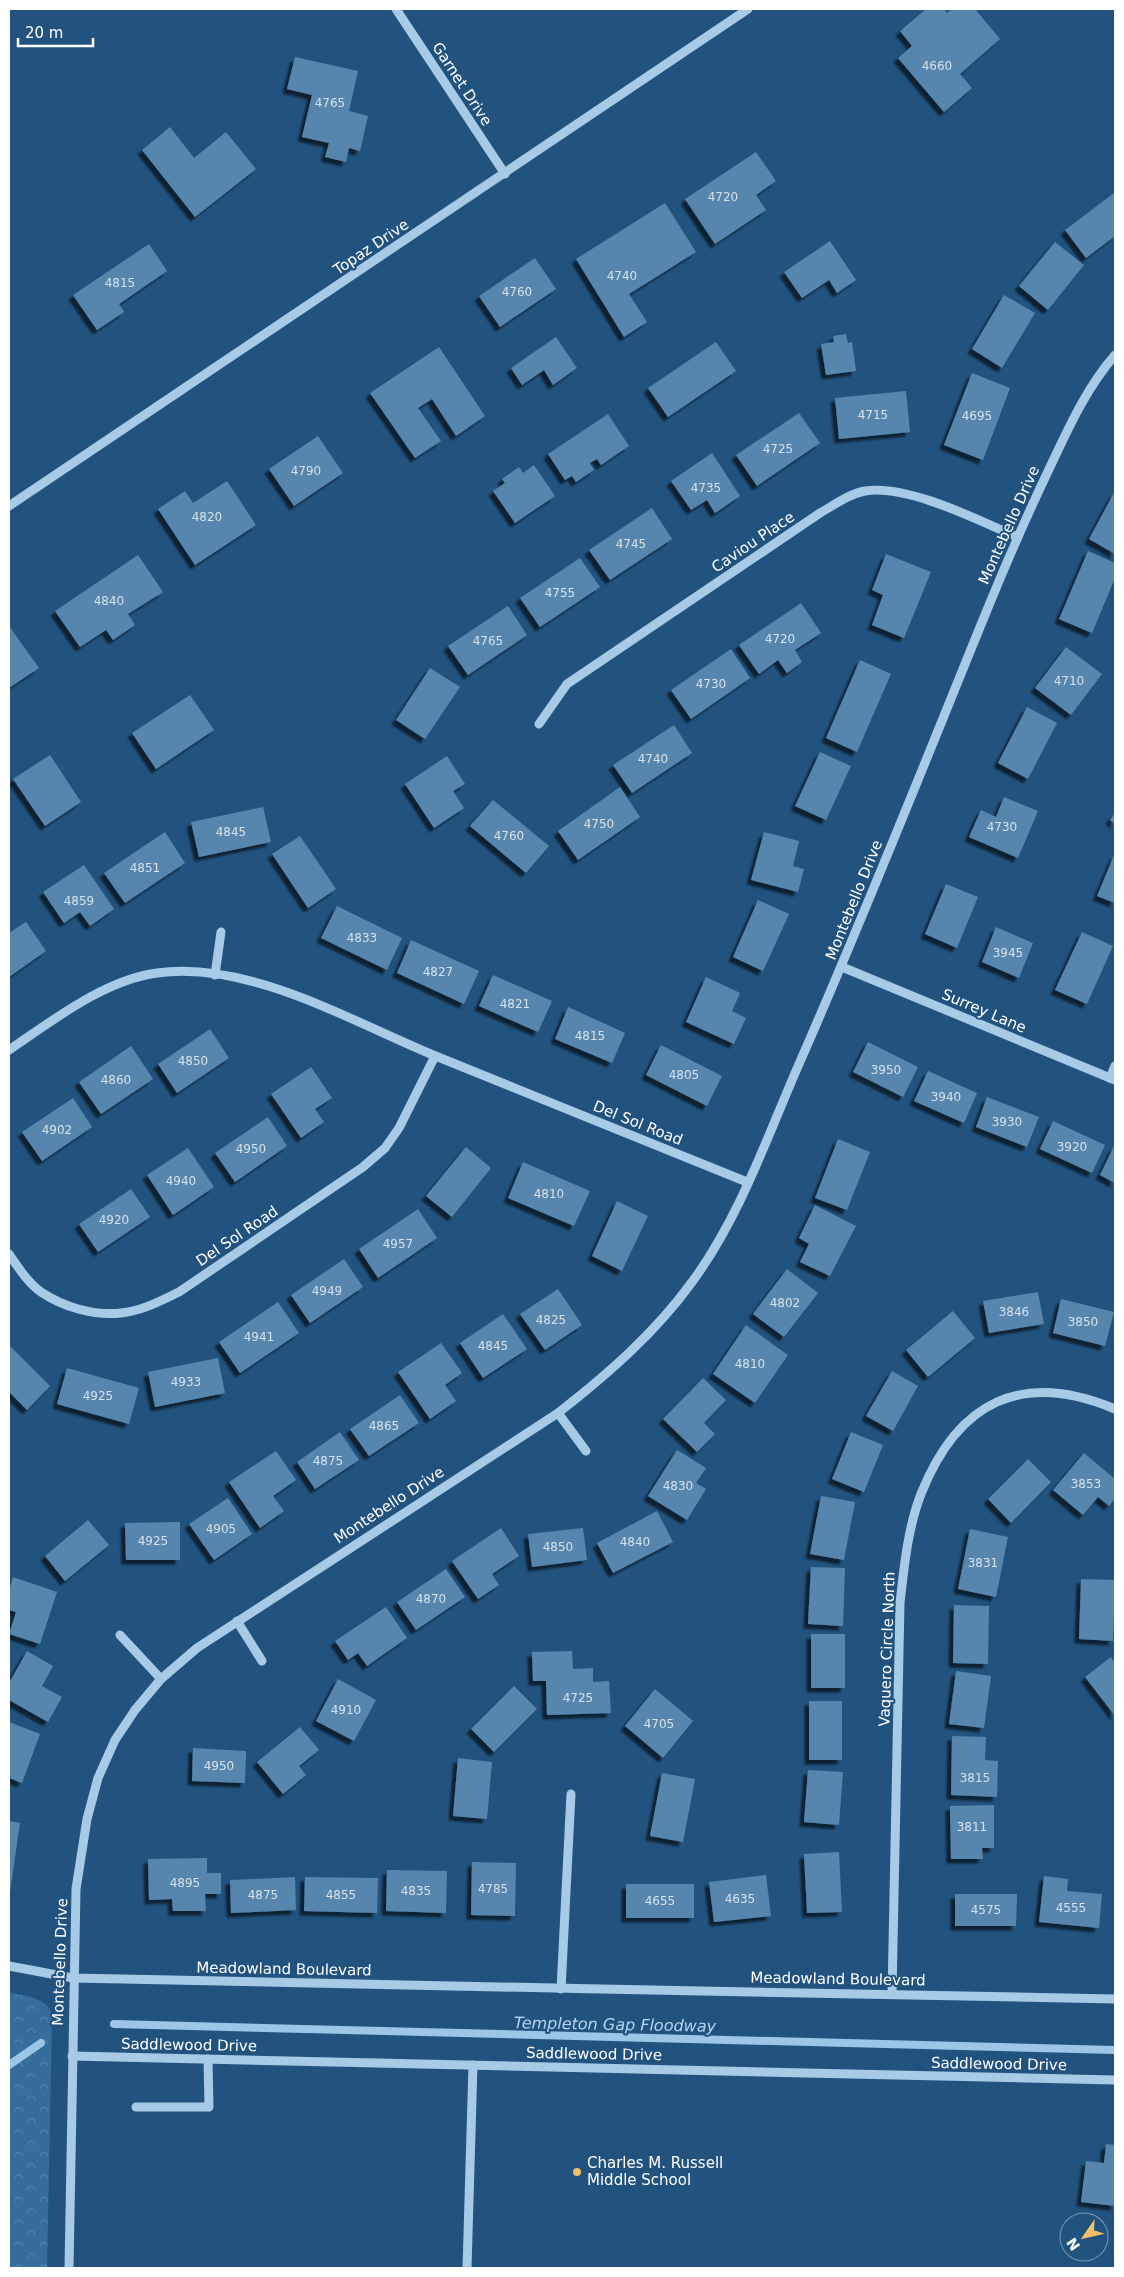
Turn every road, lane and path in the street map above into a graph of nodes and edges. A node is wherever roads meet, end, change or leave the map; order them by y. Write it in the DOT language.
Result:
graph roads {
  1 [pos="396,9"];
  2 [pos="748,9"];
  3 [pos="505,174"];
  4 [pos="1115,356"];
  5 [pos="9,506"];
  6 [pos="1017,537"];
  7 [pos="539,724"];
  8 [pos="221,932"];
  9 [pos="842,966"];
  10 [pos="216,975"];
  11 [pos="9,1050"];
  12 [pos="435,1056"];
  13 [pos="1115,1066"];
  14 [pos="1113,1079"];
  15 [pos="747,1182"];
  16 [pos="9,1254"];
  17 [pos="1115,1409"];
  18 [pos="558,1412"];
  19 [pos="586,1451"];
  20 [pos="236,1621"];
  21 [pos="120,1635"];
  22 [pos="262,1661"];
  23 [pos="161,1679"];
  24 [pos="571,1794"];
  25 [pos="9,1966"];
  26 [pos="73,1978"];
  27 [pos="561,1990"];
  28 [pos="892,1993"];
  29 [pos="1115,1999"];
  30 [pos="72,2056"];
  31 [pos="208,2059"];
  32 [pos="473,2065"];
  33 [pos="1115,2080"];
  34 [pos="136,2107"];
  35 [pos="69,2268"];
  36 [pos="467,2268"];
  1 -- 3 [label="street, Garnet Drive"];
  2 -- 3 [label="street, Topaz Drive"];
  3 -- 5 [label="street, Topaz Drive"];
  4 -- 6 [label="street, Montebello Drive"];
  6 -- 7 [label="street, Caviou Place"];
  6 -- 9 [label="street, Montebello Drive"];
  8 -- 10 [label="street"];
  9 -- 14 [label="street, Surrey Lane"];
  9 -- 15 [label="street, Montebello Drive"];
  10 -- 11 [label="street, Del Sol Road"];
  10 -- 12 [label="street, Del Sol Road"];
  12 -- 15 [label="street, Del Sol Road"];
  12 -- 16 [label="street, Del Sol Road"];
  13 -- 14 [label="street"];
  15 -- 18 [label="street, Montebello Drive"];
  17 -- 28 [label="street, Vaquero Circle North"];
  18 -- 19 [label="street"];
  18 -- 20 [label="street, Montebello Drive"];
  20 -- 22 [label="street"];
  20 -- 23 [label="street, Montebello Drive"];
  21 -- 23 [label="street"];
  23 -- 26 [label="street, Montebello Drive"];
  24 -- 27 [label="street"];
  25 -- 26 [label="street, Meadowland Boulevard"];
  26 -- 27 [label="street, Meadowland Boulevard"];
  26 -- 30 [label="street, Montebello Drive"];
  27 -- 28 [label="street, Meadowland Boulevard"];
  28 -- 29 [label="street, Meadowland Boulevard"];
  30 -- 31 [label="street, Saddlewood Drive"];
  30 -- 35 [label="street, Montebello Drive"];
  31 -- 32 [label="street, Saddlewood Drive"];
  31 -- 34 [label="street"];
  32 -- 33 [label="street, Saddlewood Drive"];
  32 -- 36 [label="street"];
}
